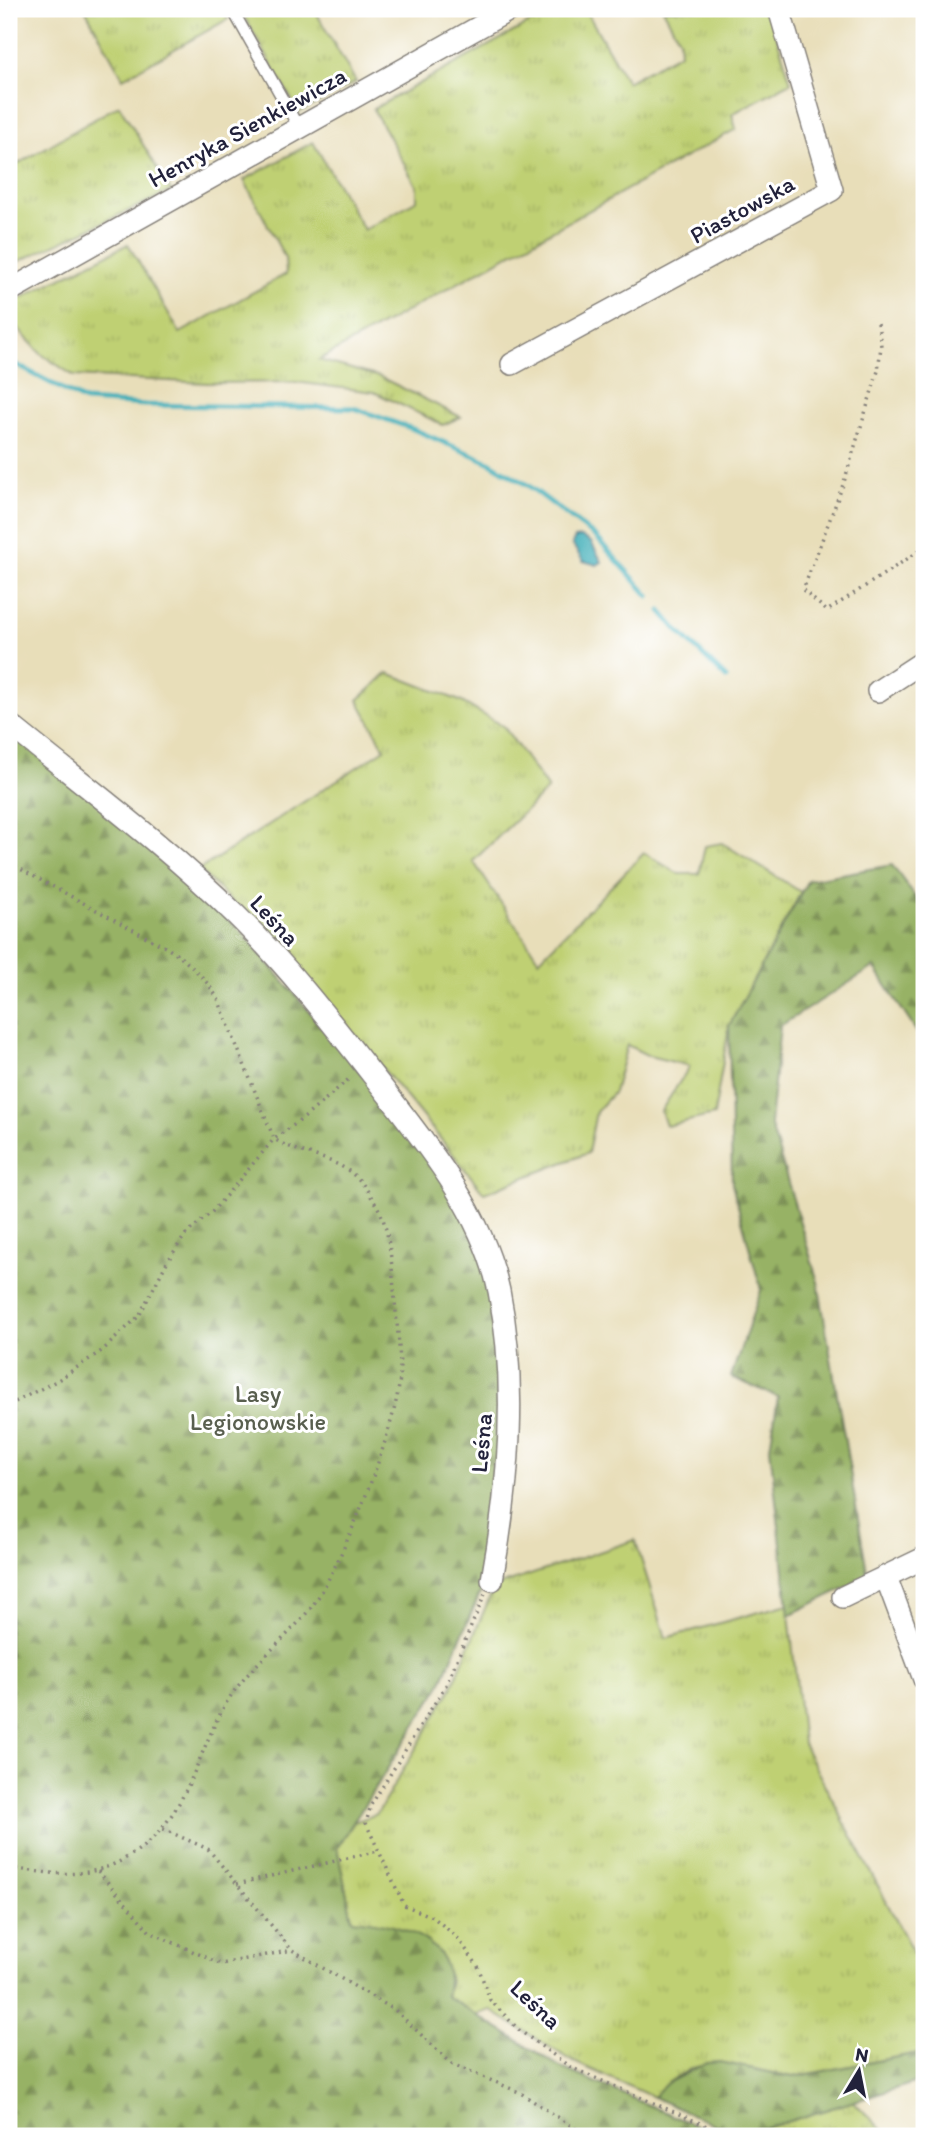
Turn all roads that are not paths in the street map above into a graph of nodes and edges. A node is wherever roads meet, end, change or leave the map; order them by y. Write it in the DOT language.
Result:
graph roads {
  1 [pos="232,9"];
  2 [pos="511,9"];
  3 [pos="779,9"];
  4 [pos="299,128"];
  5 [pos="9,291"];
  6 [pos="512,364"];
  7 [pos="924,661"];
  8 [pos="878,691"];
  9 [pos="9,724"];
  10 [pos="924,1558"];
  11 [pos="886,1577"];
  12 [pos="492,1580"];
  13 [pos="844,1597"];
  14 [pos="924,1679"];
  1 -- 4 [label="lane"];
  2 -- 4 [label="street, Henryka Sienkiewicza"];
  3 -- 6 [label="street, Piastowska"];
  4 -- 5 [label="street, Henryka Sienkiewicza"];
  7 -- 8 [label="street"];
  9 -- 12 [label="street, Leśna"];
  10 -- 11 [label="street"];
  11 -- 13 [label="street"];
  11 -- 14 [label="street"];
}
